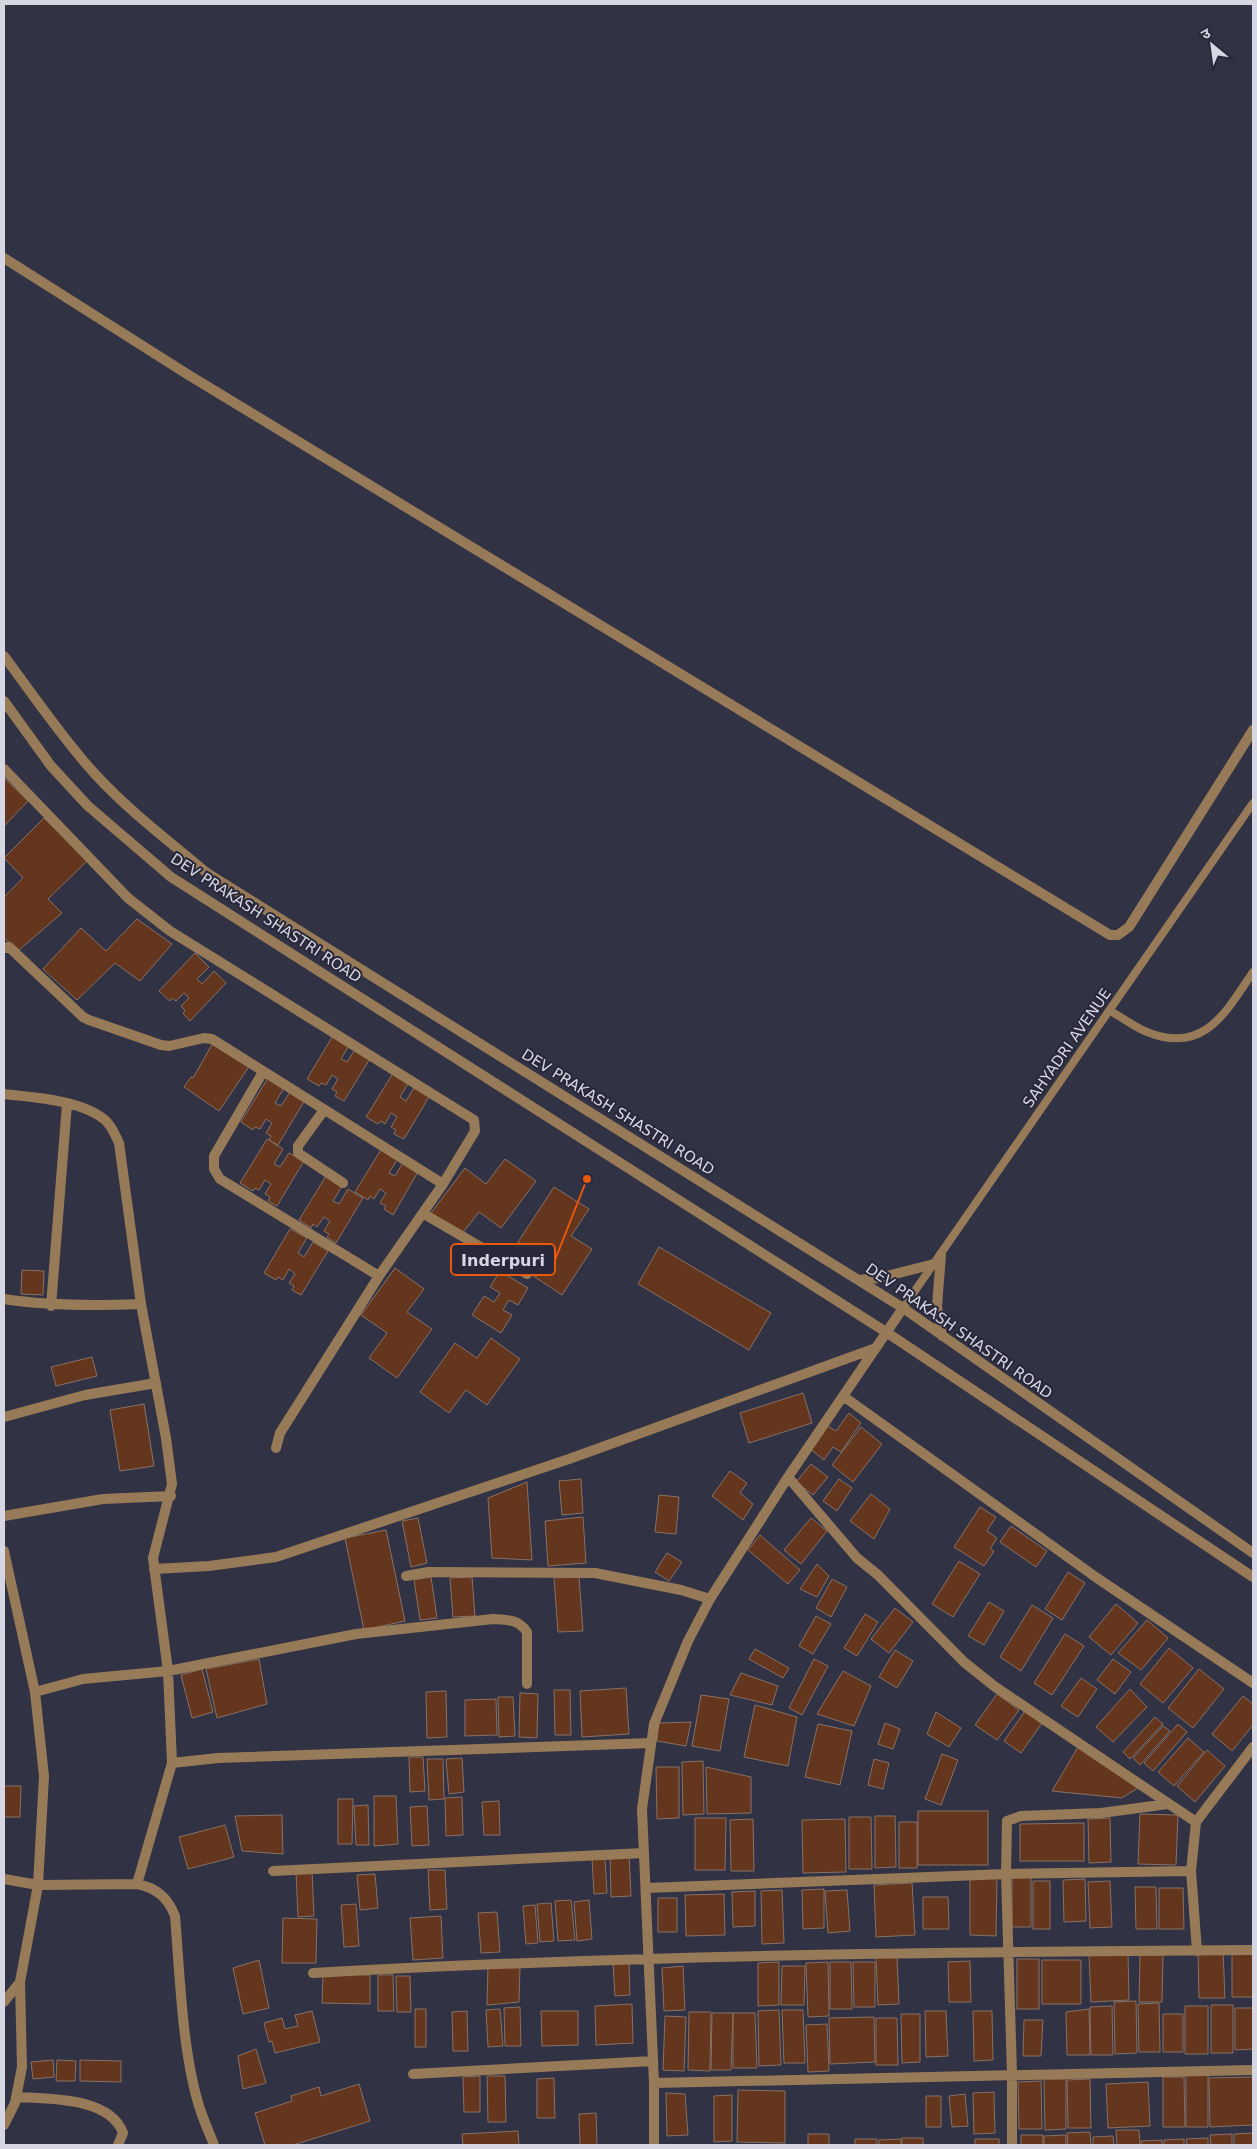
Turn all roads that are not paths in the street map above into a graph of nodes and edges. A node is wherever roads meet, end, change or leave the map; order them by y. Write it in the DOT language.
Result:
graph roads {
  1 [pos="4,258"];
  2 [pos="4,656"];
  3 [pos="4,701"];
  4 [pos="1253,730"];
  5 [pos="4,769"];
  6 [pos="1253,803"];
  7 [pos="4,948"];
  8 [pos="1253,972"];
  9 [pos="1110,1011"];
  10 [pos="263,1072"];
  11 [pos="4,1094"];
  12 [pos="67,1104"];
  13 [pos="324,1110"];
  14 [pos="343,1183"];
  15 [pos="443,1184"];
  16 [pos="424,1214"];
  17 [pos="941,1255"];
  18 [pos="934,1264"];
  19 [pos="527,1274"];
  20 [pos="379,1276"];
  21 [pos="858,1280"];
  22 [pos="4,1299"];
  23 [pos="141,1304"];
  24 [pos="51,1306"];
  25 [pos="903,1308"];
  26 [pos="886,1332"];
  27 [pos="942,1336"];
  28 [pos="876,1348"];
  29 [pos="156,1383"];
  30 [pos="843,1396"];
  31 [pos="4,1417"];
  32 [pos="276,1448"];
  33 [pos="788,1477"];
  34 [pos="171,1496"];
  35 [pos="4,1516"];
  36 [pos="4,1551"];
  37 [pos="1253,1553"];
  38 [pos="154,1568"];
  39 [pos="406,1576"];
  40 [pos="1253,1577"];
  41 [pos="7,1580"];
  42 [pos="710,1599"];
  43 [pos="168,1671"];
  44 [pos="1253,1683"];
  45 [pos="527,1684"];
  46 [pos="35,1692"];
  47 [pos="650,1743"];
  48 [pos="1253,1747"];
  49 [pos="172,1763"];
  50 [pos="1168,1804"];
  51 [pos="1196,1822"];
  52 [pos="644,1853"];
  53 [pos="273,1871"];
  54 [pos="1190,1871"];
  55 [pos="1006,1874"];
  56 [pos="4,1879"];
  57 [pos="138,1884"];
  58 [pos="38,1885"];
  59 [pos="647,1888"];
  60 [pos="1253,1950"];
  61 [pos="1197,1951"];
  62 [pos="1008,1952"];
  63 [pos="648,1959"];
  64 [pos="313,1973"];
  65 [pos="20,1982"];
  66 [pos="4,2002"];
  67 [pos="653,2060"];
  68 [pos="1253,2070"];
  69 [pos="413,2074"];
  70 [pos="1012,2074"];
  71 [pos="654,2083"];
  72 [pos="16,2097"];
  73 [pos="4,2125"];
  74 [pos="122,2144"];
  75 [pos="214,2145"];
  76 [pos="654,2145"];
  77 [pos="1012,2145"];
  1 -- 4 [label="street"];
  2 -- 21 [label="street, DEV PRAKASH SHASTRI ROAD"];
  3 -- 26 [label="street, DEV PRAKASH SHASTRI ROAD"];
  5 -- 15 [label="street"];
  6 -- 9 [label="lane, SAHYADRI AVENUE"];
  7 -- 10 [label="street"];
  8 -- 9 [label="lane"];
  9 -- 17 [label="lane, SAHYADRI AVENUE"];
  10 -- 13 [label="street"];
  10 -- 20 [label="street"];
  11 -- 12 [label="street"];
  12 -- 23 [label="street"];
  12 -- 24 [label="street"];
  13 -- 14 [label="street"];
  13 -- 15 [label="street"];
  15 -- 16 [label="street"];
  16 -- 19 [label="street"];
  16 -- 20 [label="street"];
  17 -- 18 [label="lane, SAHYADRI AVENUE"];
  17 -- 27 [label="street"];
  18 -- 21 [label="street"];
  18 -- 25 [label="lane, SAHYADRI AVENUE"];
  20 -- 32 [label="street"];
  21 -- 25 [label="street, DEV PRAKASH SHASTRI ROAD"];
  22 -- 24 [label="street"];
  23 -- 24 [label="street"];
  23 -- 29 [label="street"];
  25 -- 26 [label="street"];
  25 -- 27 [label="street, DEV PRAKASH SHASTRI ROAD"];
  26 -- 28 [label="street"];
  26 -- 40 [label="street, DEV PRAKASH SHASTRI ROAD"];
  27 -- 37 [label="street, DEV PRAKASH SHASTRI ROAD"];
  28 -- 30 [label="street"];
  28 -- 38 [label="street"];
  29 -- 31 [label="street"];
  29 -- 34 [label="street"];
  30 -- 33 [label="street"];
  30 -- 44 [label="street"];
  33 -- 42 [label="street"];
  33 -- 50 [label="street"];
  34 -- 35 [label="street"];
  34 -- 38 [label="street"];
  36 -- 41 [label="street"];
  38 -- 43 [label="street"];
  39 -- 42 [label="street"];
  41 -- 46 [label="street"];
  42 -- 47 [label="street"];
  43 -- 45 [label="street"];
  43 -- 46 [label="street"];
  43 -- 49 [label="street"];
  46 -- 58 [label="street"];
  47 -- 49 [label="street"];
  47 -- 52 [label="street"];
  48 -- 51 [label="street"];
  49 -- 57 [label="street"];
  50 -- 51 [label="street"];
  50 -- 55 [label="street"];
  51 -- 54 [label="street"];
  52 -- 53 [label="street"];
  52 -- 59 [label="street"];
  54 -- 55 [label="street"];
  54 -- 61 [label="street"];
  55 -- 59 [label="street"];
  55 -- 62 [label="street"];
  56 -- 58 [label="street"];
  57 -- 58 [label="street"];
  57 -- 75 [label="street"];
  58 -- 65 [label="street"];
  59 -- 63 [label="street"];
  60 -- 61 [label="street"];
  61 -- 62 [label="street"];
  62 -- 63 [label="street"];
  62 -- 70 [label="street"];
  63 -- 64 [label="street"];
  63 -- 67 [label="street"];
  65 -- 66 [label="street"];
  65 -- 72 [label="street"];
  67 -- 69 [label="street"];
  67 -- 71 [label="street"];
  68 -- 70 [label="street"];
  70 -- 71 [label="street"];
  70 -- 77 [label="street"];
  71 -- 76 [label="street"];
  72 -- 73 [label="street"];
  72 -- 74 [label="street"];
}
